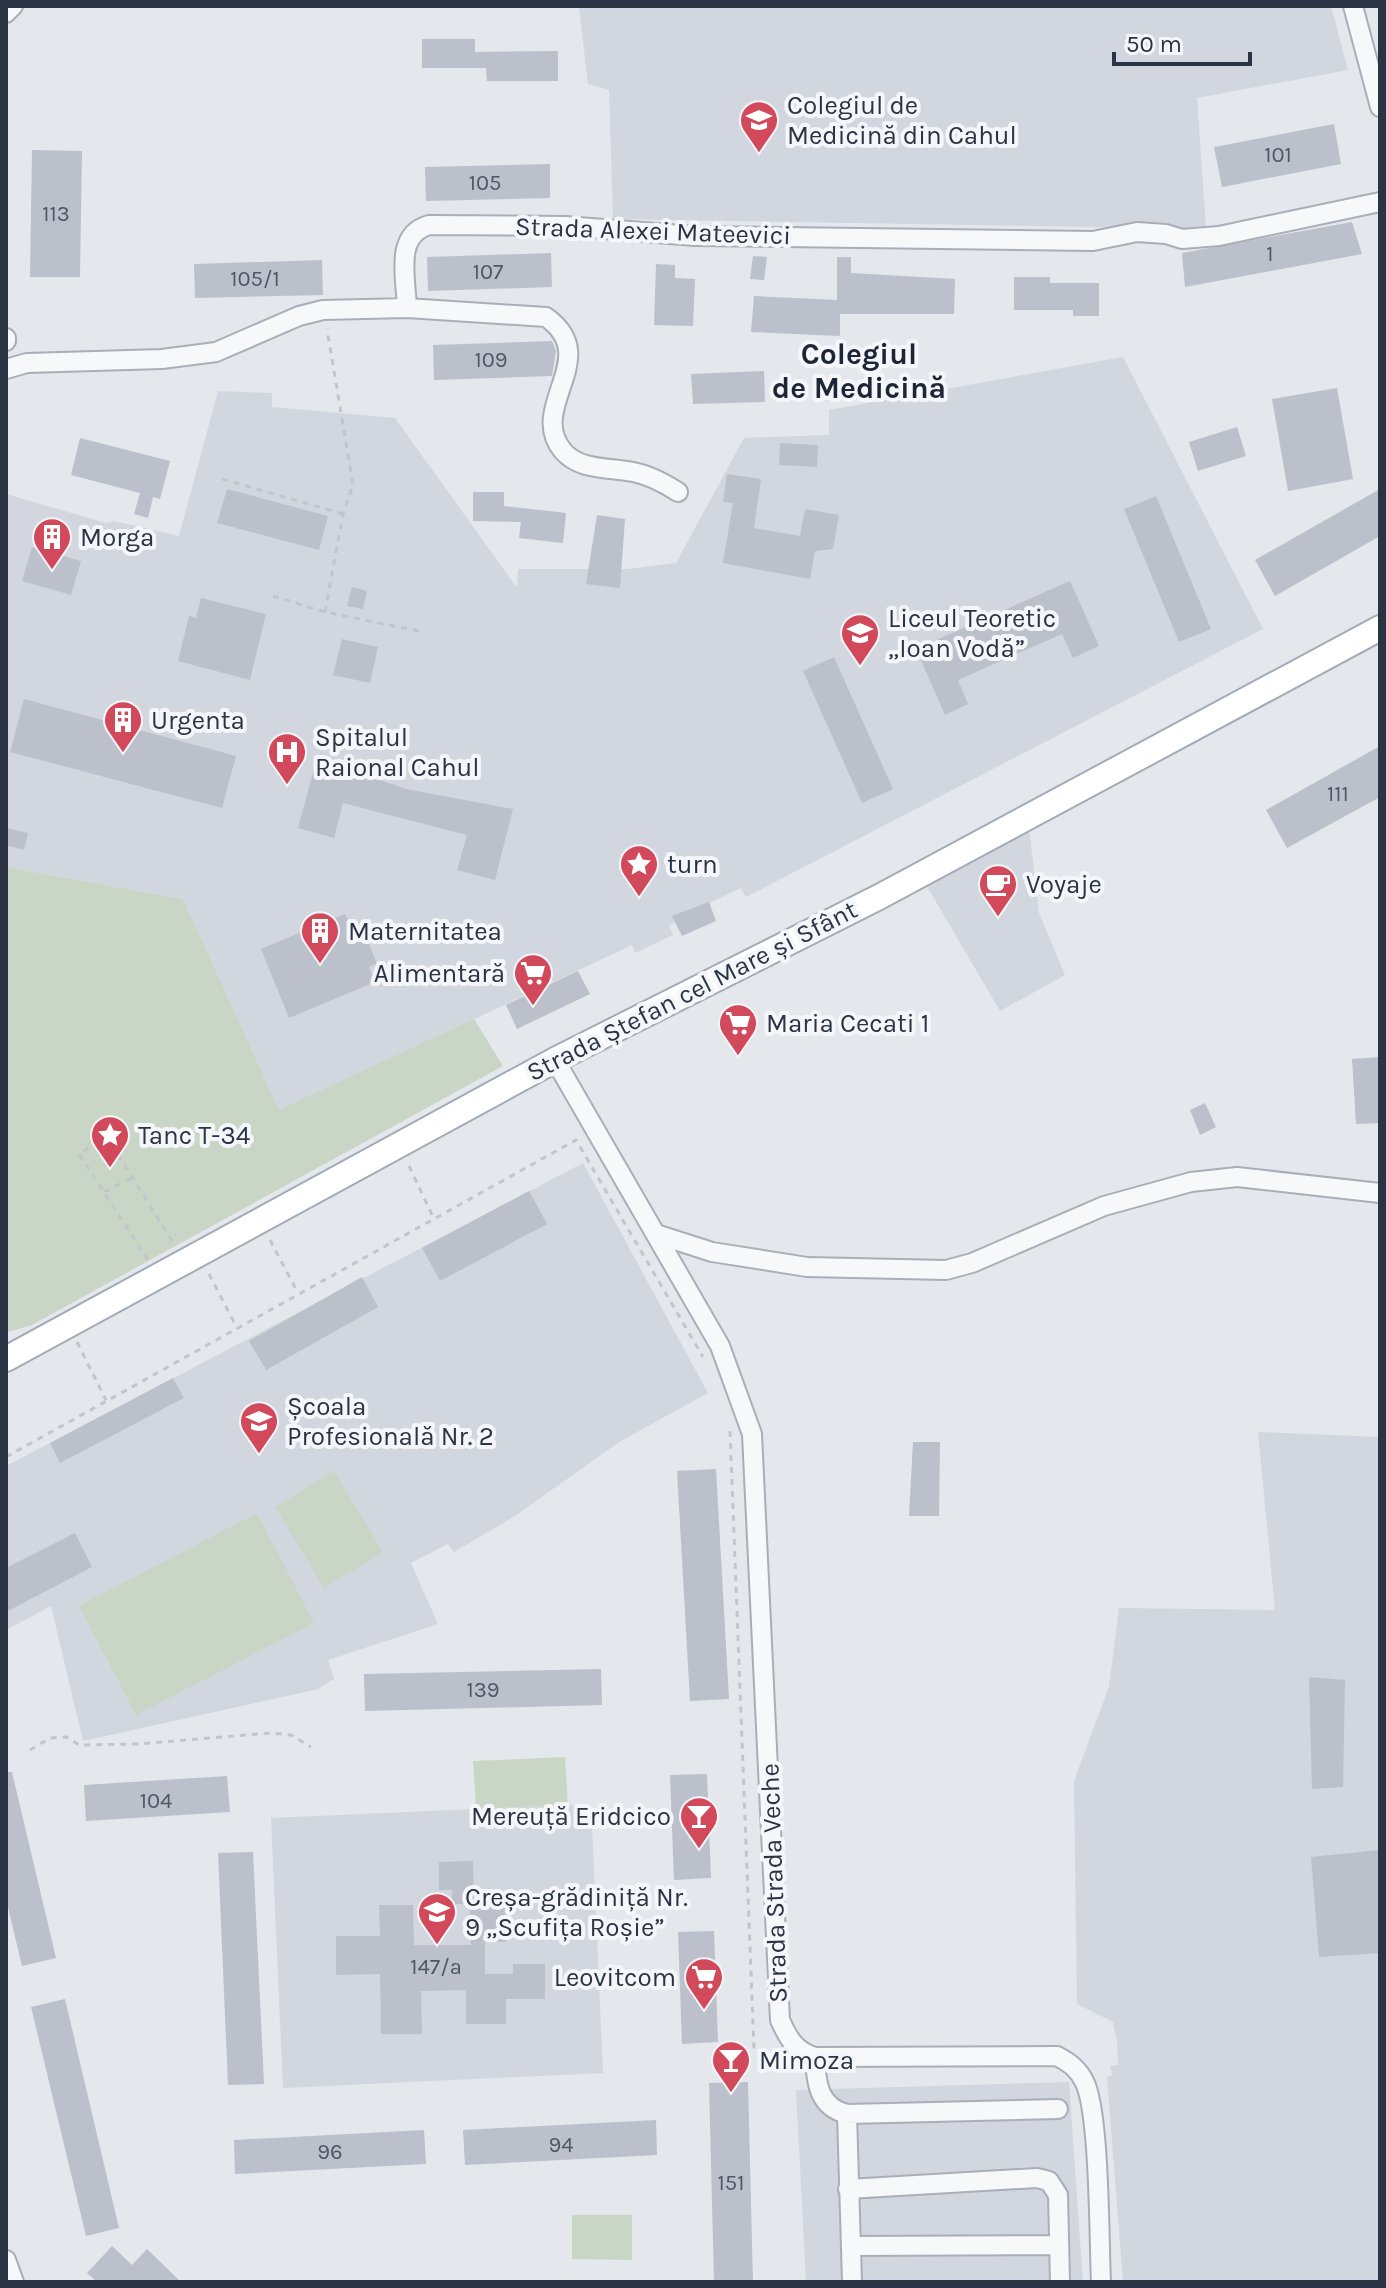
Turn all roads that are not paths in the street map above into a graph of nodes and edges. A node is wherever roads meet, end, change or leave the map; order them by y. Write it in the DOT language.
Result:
graph roads {
  1 [pos="13,6"];
  2 [pos="1353,6"];
  3 [pos="6,13"];
  4 [pos="1380,107"];
  5 [pos="1380,202"];
  6 [pos="407,308"];
  7 [pos="6,369"];
  8 [pos="678,492"];
  9 [pos="1380,628"];
  10 [pos="555,1060"];
  11 [pos="1380,1193"];
  12 [pos="656,1234"];
  13 [pos="6,1359"];
  14 [pos="815,2057"];
  15 [pos="1058,2109"];
  16 [pos="847,2114"];
  17 [pos="848,2189"];
  18 [pos="1059,2245"];
  19 [pos="852,2246"];
  20 [pos="6,2260"];
  21 [pos="14,2282"];
  22 [pos="852,2282"];
  23 [pos="1060,2282"];
  24 [pos="1101,2282"];
  1 -- 3 [label="street"];
  2 -- 4 [label="street"];
  5 -- 6 [label="street, Strada Alexei Mateevici"];
  6 -- 7 [label="street"];
  6 -- 8 [label="street"];
  9 -- 10 [label="main road, Strada Ștefan cel Mare și Sfânt"];
  10 -- 12 [label="street, Strada Strada Veche"];
  10 -- 13 [label="main road, Strada Ștefan cel Mare și Sfânt"];
  11 -- 12 [label="street"];
  12 -- 14 [label="street, Strada Strada Veche"];
  14 -- 16 [label="street"];
  14 -- 24 [label="street"];
  15 -- 16 [label="street"];
  16 -- 17 [label="street"];
  17 -- 18 [label="street"];
  17 -- 19 [label="street"];
  18 -- 19 [label="street"];
  18 -- 23 [label="street"];
  19 -- 22 [label="street"];
  20 -- 21 [label="street"];
}
